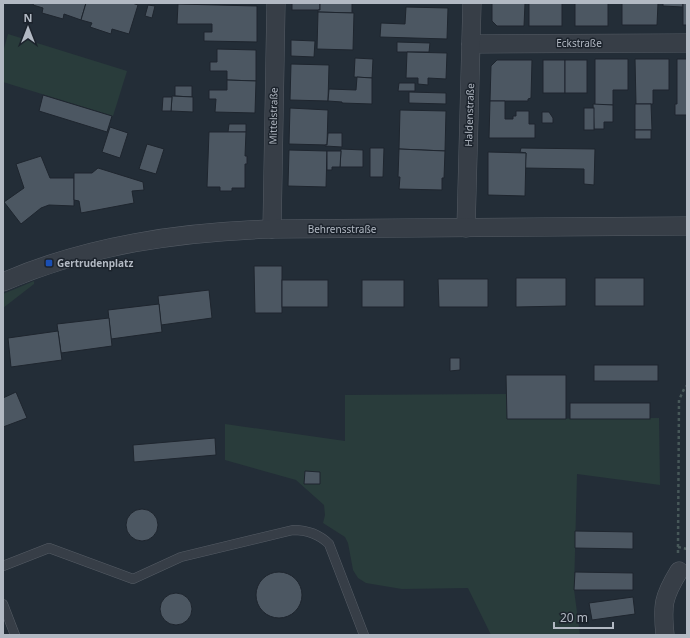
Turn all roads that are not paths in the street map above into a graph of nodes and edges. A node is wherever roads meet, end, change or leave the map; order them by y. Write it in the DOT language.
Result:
graph roads {
  1 [pos="276,3"];
  2 [pos="472,3"];
  3 [pos="687,43"];
  4 [pos="471,44"];
  5 [pos="687,226"];
  6 [pos="466,228"];
  7 [pos="272,229"];
  8 [pos="3,282"];
  9 [pos="3,566"];
  10 [pos="679,571"];
  11 [pos="3,604"];
  12 [pos="15,635"];
  13 [pos="364,635"];
  14 [pos="665,635"];
  1 -- 7 [label="street, Mittelstraße"];
  2 -- 4 [label="street, Haldenstraße"];
  3 -- 4 [label="street, Eckstraße"];
  4 -- 6 [label="street, Haldenstraße"];
  5 -- 6 [label="street, Behrensstraße"];
  6 -- 7 [label="street, Behrensstraße"];
  7 -- 8 [label="street, Behrensstraße"];
  9 -- 13 [label="lane"];
  10 -- 14 [label="street"];
  11 -- 12 [label="lane"];
}
